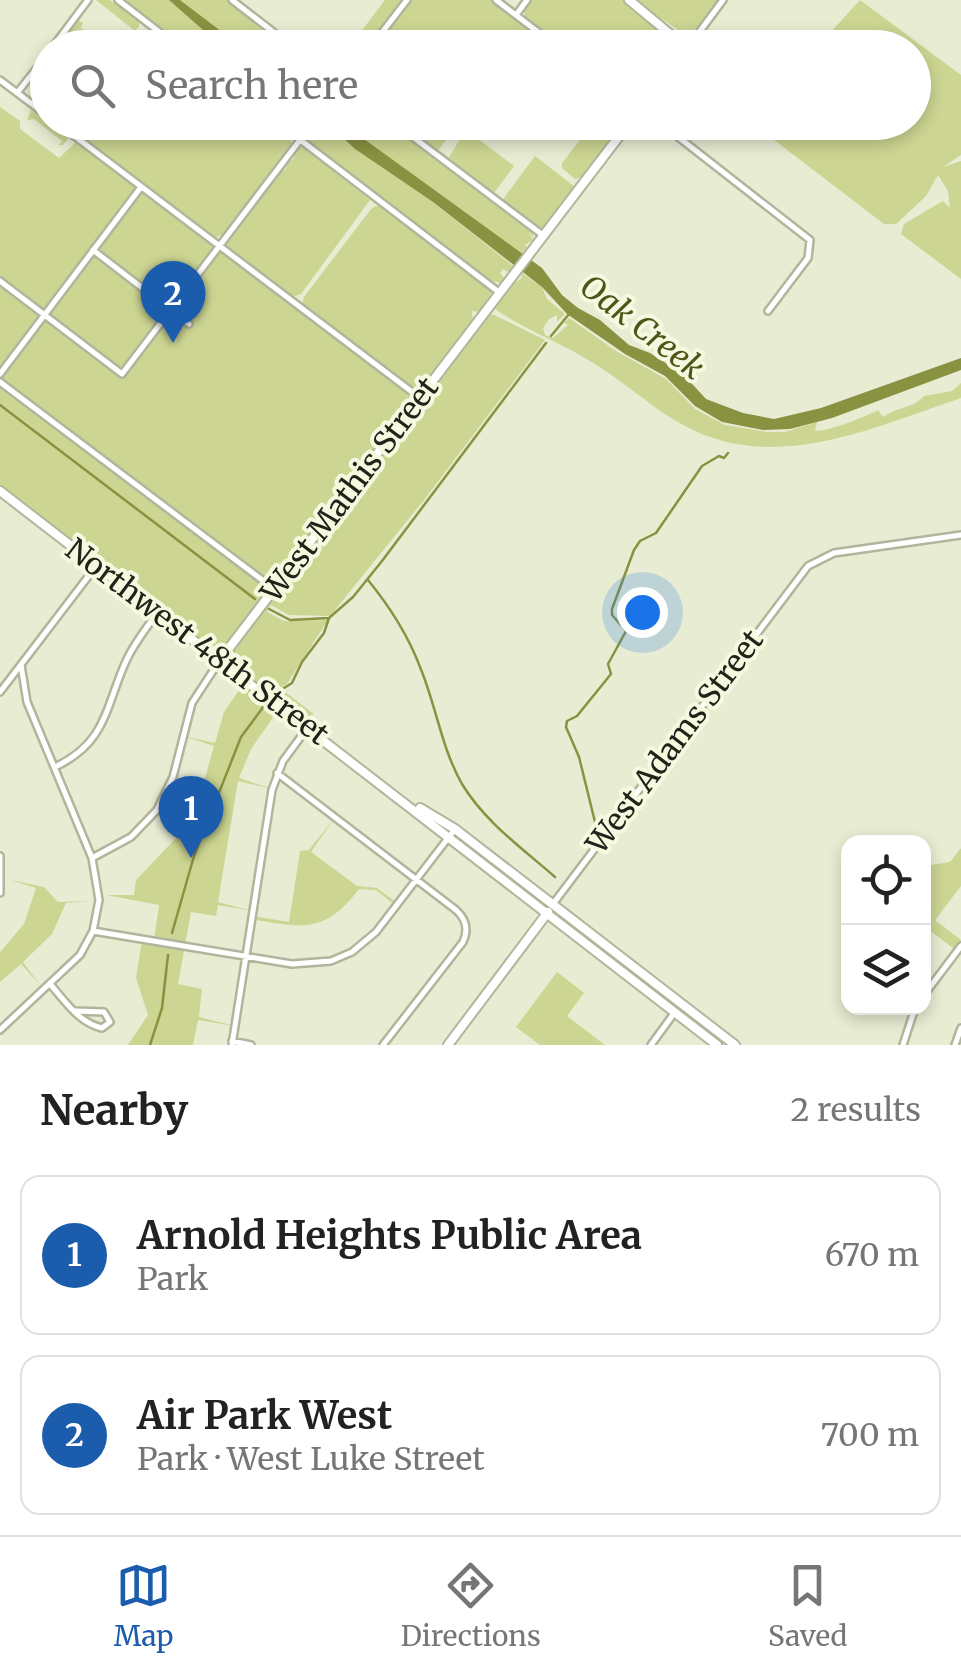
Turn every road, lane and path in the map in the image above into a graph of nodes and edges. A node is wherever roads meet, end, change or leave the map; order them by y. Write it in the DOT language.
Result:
graph roads {
  1 [pos="88,0"];
  2 [pos="118,0"];
  3 [pos="232,0"];
  4 [pos="407,0"];
  5 [pos="496,0"];
  6 [pos="527,0"];
  7 [pos="630,0"];
  8 [pos="724,0"];
  9 [pos="516,15"];
  10 [pos="65,30"];
  11 [pos="157,30"];
  12 [pos="271,30"];
  13 [pos="384,30"];
  14 [pos="536,30"];
  15 [pos="668,30"];
  16 [pos="701,30"];
  17 [pos="30,77"];
  18 [pos="0,80"];
  19 [pos="18,93"];
  20 [pos="30,102"];
  21 [pos="80,140"];
  22 [pos="300,140"];
  23 [pos="417,140"];
  24 [pos="616,140"];
  25 [pos="683,140"];
  26 [pos="141,187"];
  27 [pos="544,236"];
  28 [pos="219,246"];
  29 [pos="93,250"];
  30 [pos="0,281"];
  31 [pos="500,293"];
  32 [pos="170,310"];
  33 [pos="768,310"];
  34 [pos="44,314"];
  35 [pos="189,324"];
  36 [pos="0,374"];
  37 [pos="0,382"];
  38 [pos="420,398"];
  39 [pos="0,491"];
  40 [pos="961,535"];
  41 [pos="97,565"];
  42 [pos="274,589"];
  43 [pos="158,612"];
  44 [pos="220,660"];
  45 [pos="21,665"];
  46 [pos="0,692"];
  47 [pos="308,727"];
  48 [pos="54,767"];
  49 [pos="278,773"];
  50 [pos="452,833"];
  51 [pos="0,856"];
  52 [pos="92,858"];
  53 [pos="416,880"];
  54 [pos="0,893"];
  55 [pos="554,904"];
  56 [pos="547,913"];
  57 [pos="94,931"];
  58 [pos="961,946"];
  59 [pos="245,957"];
  60 [pos="952,957"];
  61 [pos="961,964"];
  62 [pos="50,984"];
  63 [pos="931,985"];
  64 [pos="75,1011"];
  65 [pos="675,1012"];
  66 [pos="914,1015"];
  67 [pos="961,1028"];
  68 [pos="0,1030"];
  69 [pos="232,1043"];
  70 [pos="251,1045"];
  71 [pos="383,1045"];
  72 [pos="448,1045"];
  73 [pos="651,1045"];
  74 [pos="720,1045"];
  75 [pos="734,1045"];
  76 [pos="904,1045"];
  77 [pos="955,1045"];
  1 -- 10 [label="street"];
  2 -- 11 [label="street"];
  3 -- 12 [label="street"];
  4 -- 13 [label="street"];
  5 -- 9 [label="street"];
  6 -- 9 [label="street"];
  7 -- 15 [label="main road"];
  8 -- 16 [label="street"];
  9 -- 14 [label="street"];
  17 -- 19 [label="street"];
  18 -- 19 [label="street"];
  19 -- 20 [label="street"];
  21 -- 26 [label="street"];
  22 -- 28 [label="street"];
  22 -- 31 [label="street"];
  23 -- 27 [label="street"];
  24 -- 27 [label="main road, West Mathis Street"];
  25 -- 33 [label="street"];
  26 -- 28 [label="street"];
  26 -- 29 [label="street"];
  27 -- 31 [label="main road, West Mathis Street"];
  28 -- 32 [label="street"];
  28 -- 38 [label="street"];
  29 -- 32 [label="street"];
  29 -- 34 [label="street"];
  30 -- 34 [label="street"];
  31 -- 38 [label="main road, West Mathis Street"];
  32 -- 34 [label="street"];
  32 -- 35 [label="street"];
  34 -- 36 [label="street"];
  37 -- 42 [label="street"];
  38 -- 42 [label="main road, West Mathis Street"];
  39 -- 41 [label="main road, Northwest 48th Street"];
  40 -- 55 [label="street, West Adams Street"];
  41 -- 43 [label="main road, Northwest 48th Street"];
  41 -- 45 [label="street"];
  42 -- 44 [label="main road, West Mathis Street"];
  43 -- 44 [label="main road, Northwest 48th Street"];
  43 -- 48 [label="street"];
  44 -- 47 [label="main road, Northwest 48th Street"];
  44 -- 52 [label="street, West Mathis Street"];
  45 -- 46 [label="street"];
  45 -- 48 [label="street"];
  47 -- 49 [label="street"];
  47 -- 50 [label="main road, Northwest 48th Street"];
  48 -- 52 [label="street"];
  49 -- 53 [label="street"];
  49 -- 59 [label="street"];
  50 -- 53 [label="street"];
  50 -- 55 [label="main road, Northwest 48th Street"];
  50 -- 56 [label="main road, Northwest 48th Street"];
  51 -- 54 [label="street"];
  52 -- 57 [label="street"];
  53 -- 59 [label="street"];
  53 -- 71 [label="street"];
  55 -- 56 [label="main road, West Adams Street"];
  55 -- 75 [label="main road, Northwest 48th Street"];
  56 -- 65 [label="main road, Northwest 48th Street"];
  56 -- 72 [label="main road, West Adams Street"];
  57 -- 59 [label="street"];
  57 -- 62 [label="street"];
  58 -- 60 [label="street"];
  59 -- 69 [label="street"];
  60 -- 61 [label="street"];
  60 -- 63 [label="street"];
  62 -- 64 [label="street"];
  62 -- 68 [label="street"];
  64 -- 64 [label="street"];
  65 -- 73 [label="street"];
  65 -- 74 [label="main road, Northwest 48th Street"];
  66 -- 76 [label="street"];
  67 -- 77 [label="street"];
  69 -- 70 [label="street"];
}
